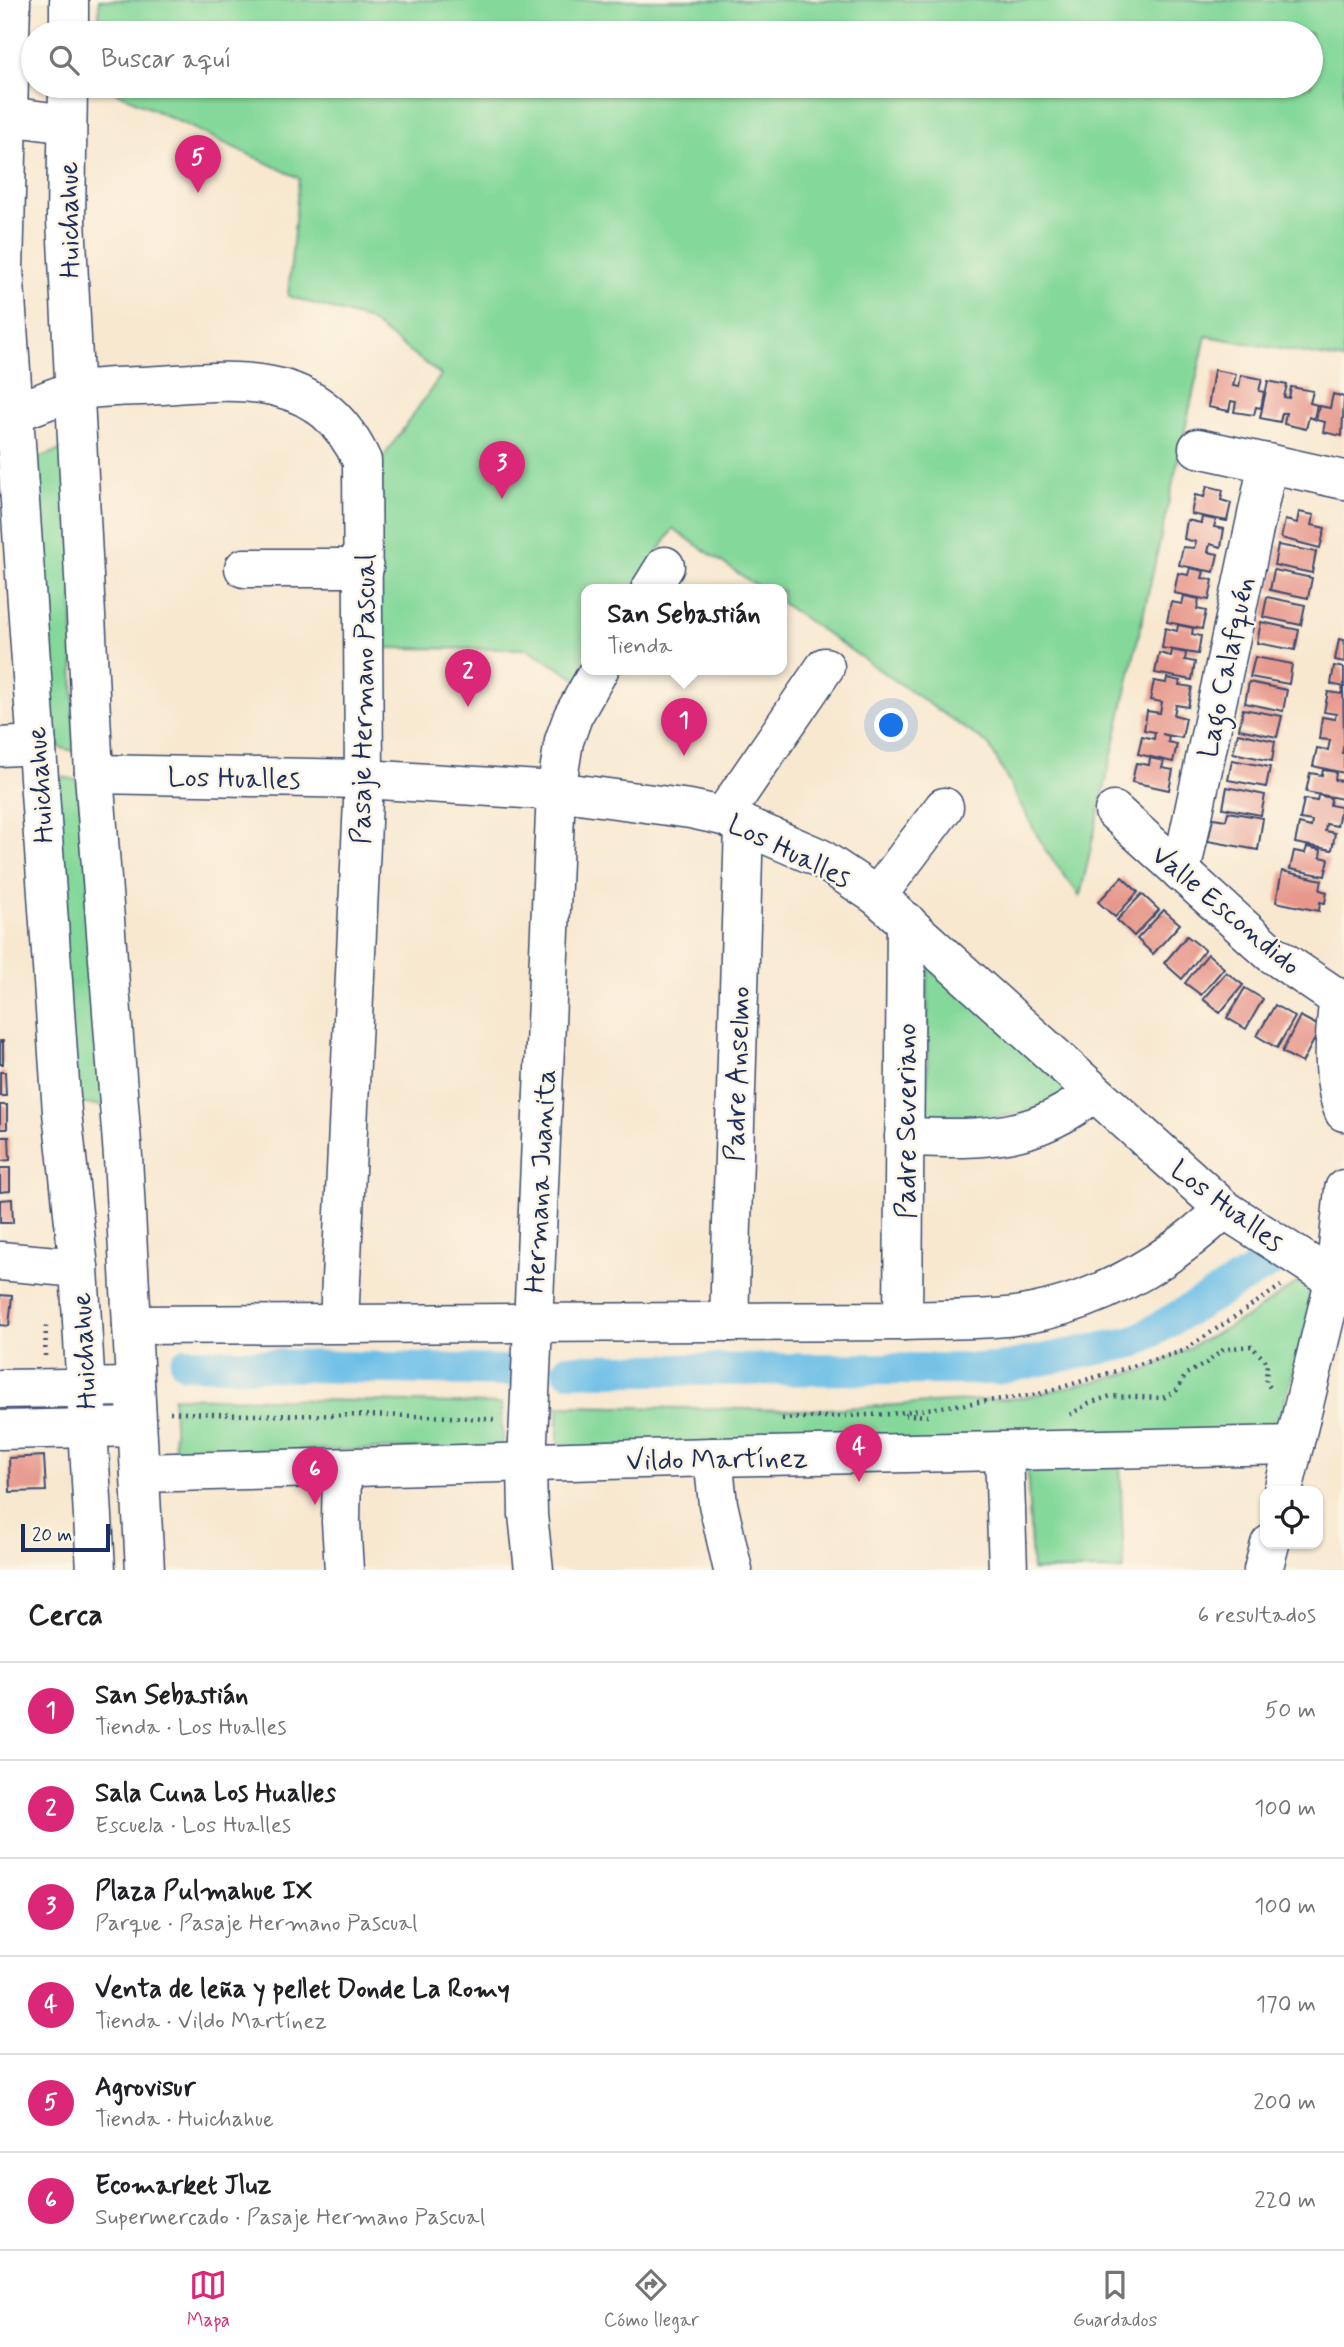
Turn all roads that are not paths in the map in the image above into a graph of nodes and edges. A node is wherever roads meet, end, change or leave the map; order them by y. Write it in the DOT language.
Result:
graph roads {
  1 [pos="11,0"];
  2 [pos="69,0"];
  3 [pos="69,21"];
  4 [pos="68,98"];
  5 [pos="3,111"];
  6 [pos="67,124"];
  7 [pos="75,391"];
  8 [pos="7,414"];
  9 [pos="1198,447"];
  10 [pos="1268,463"];
  11 [pos="1344,480"];
  12 [pos="244,568"];
  13 [pos="364,568"];
  14 [pos="825,667"];
  15 [pos="596,675"];
  16 [pos="18,746"];
  17 [pos="94,774"];
  18 [pos="364,779"];
  19 [pos="556,791"];
  20 [pos="944,807"];
  21 [pos="1114,811"];
  22 [pos="733,820"];
  23 [pos="1181,872"];
  24 [pos="877,896"];
  25 [pos="906,921"];
  26 [pos="1342,999"];
  27 [pos="1093,1093"];
  28 [pos="62,1112"];
  29 [pos="1344,1112"];
  30 [pos="904,1137"];
  31 [pos="123,1157"];
  32 [pos="1343,1195"];
  33 [pos="1224,1209"];
  34 [pos="0,1261"];
  35 [pos="79,1268"];
  36 [pos="1332,1268"];
  37 [pos="903,1321"];
  38 [pos="729,1322"];
  39 [pos="339,1323"];
  40 [pos="533,1324"];
  41 [pos="131,1325"];
  42 [pos="86,1387"];
  43 [pos="0,1388"];
  44 [pos="136,1408"];
  45 [pos="88,1429"];
  46 [pos="0,1430"];
  47 [pos="1294,1445"];
  48 [pos="1003,1452"];
  49 [pos="713,1457"];
  50 [pos="527,1464"];
  51 [pos="342,1468"];
  52 [pos="140,1473"];
  53 [pos="1284,1486"];
  54 [pos="1269,1549"];
  55 [pos="96,1570"];
  56 [pos="145,1570"];
  57 [pos="344,1570"];
  58 [pos="534,1570"];
  59 [pos="733,1570"];
  60 [pos="1008,1570"];
  61 [pos="1263,1570"];
  1 -- 5 [label="street, Huichahue"];
  2 -- 3 [label="street"];
  4 -- 6 [label="street, Huichahue"];
  5 -- 6 [label="street"];
  5 -- 8 [label="street, Huichahue"];
  6 -- 7 [label="street, Huichahue"];
  7 -- 8 [label="street, Pasaje Hermano Pascual"];
  7 -- 13 [label="street, Pasaje Hermano Pascual"];
  7 -- 17 [label="street, Huichahue"];
  8 -- 16 [label="street, Huichahue"];
  9 -- 10 [label="street"];
  10 -- 11 [label="street"];
  10 -- 23 [label="street, Lago Calafquén"];
  12 -- 13 [label="street"];
  13 -- 18 [label="street, Pasaje Hermano Pascual"];
  14 -- 22 [label="street"];
  15 -- 19 [label="street, Hermana Juanita"];
  16 -- 17 [label="street, Los Hualles"];
  16 -- 28 [label="street, Huichahue"];
  17 -- 18 [label="street, Los Hualles"];
  17 -- 31 [label="street, Huichahue"];
  18 -- 19 [label="street, Los Hualles"];
  18 -- 39 [label="street, Pasaje Hermano Pascual"];
  19 -- 22 [label="street, Los Hualles"];
  19 -- 40 [label="street, Hermana Juanita"];
  20 -- 24 [label="street"];
  21 -- 23 [label="street, Valle Escondido"];
  22 -- 24 [label="street, Los Hualles"];
  22 -- 38 [label="street, Padre Anselmo"];
  23 -- 26 [label="street, Valle Escondido"];
  24 -- 25 [label="street, Los Hualles"];
  25 -- 27 [label="street, Los Hualles"];
  25 -- 30 [label="street, Padre Severiano"];
  26 -- 29 [label="street"];
  27 -- 30 [label="street"];
  27 -- 33 [label="street, Los Hualles"];
  28 -- 31 [label="street"];
  28 -- 35 [label="street, Huichahue"];
  30 -- 37 [label="street, Padre Severiano"];
  31 -- 41 [label="street, Huichahue"];
  32 -- 36 [label="street"];
  33 -- 36 [label="street, Los Hualles"];
  33 -- 37 [label="street"];
  34 -- 35 [label="street"];
  35 -- 42 [label="street, Huichahue"];
  36 -- 47 [label="street"];
  37 -- 38 [label="street"];
  38 -- 40 [label="street"];
  39 -- 40 [label="street"];
  39 -- 41 [label="street"];
  40 -- 50 [label="street, Hermana Juanita"];
  41 -- 44 [label="street, Huichahue"];
  42 -- 43 [label="street"];
  42 -- 44 [label="street"];
  42 -- 45 [label="street, Huichahue"];
  44 -- 45 [label="street"];
  44 -- 52 [label="street, Huichahue"];
  45 -- 46 [label="street"];
  45 -- 55 [label="street, Huichahue"];
  47 -- 48 [label="street, Vildo Martínez"];
  47 -- 53 [label="street"];
  48 -- 49 [label="street, Vildo Martínez"];
  48 -- 60 [label="street"];
  49 -- 50 [label="street, Vildo Martínez"];
  49 -- 59 [label="street"];
  50 -- 51 [label="street, Vildo Martínez"];
  50 -- 58 [label="street, Hermana Juanita"];
  51 -- 52 [label="street, Vildo Martínez"];
  51 -- 57 [label="street"];
  52 -- 56 [label="street, Huichahue"];
  54 -- 61 [label="street"];
}
